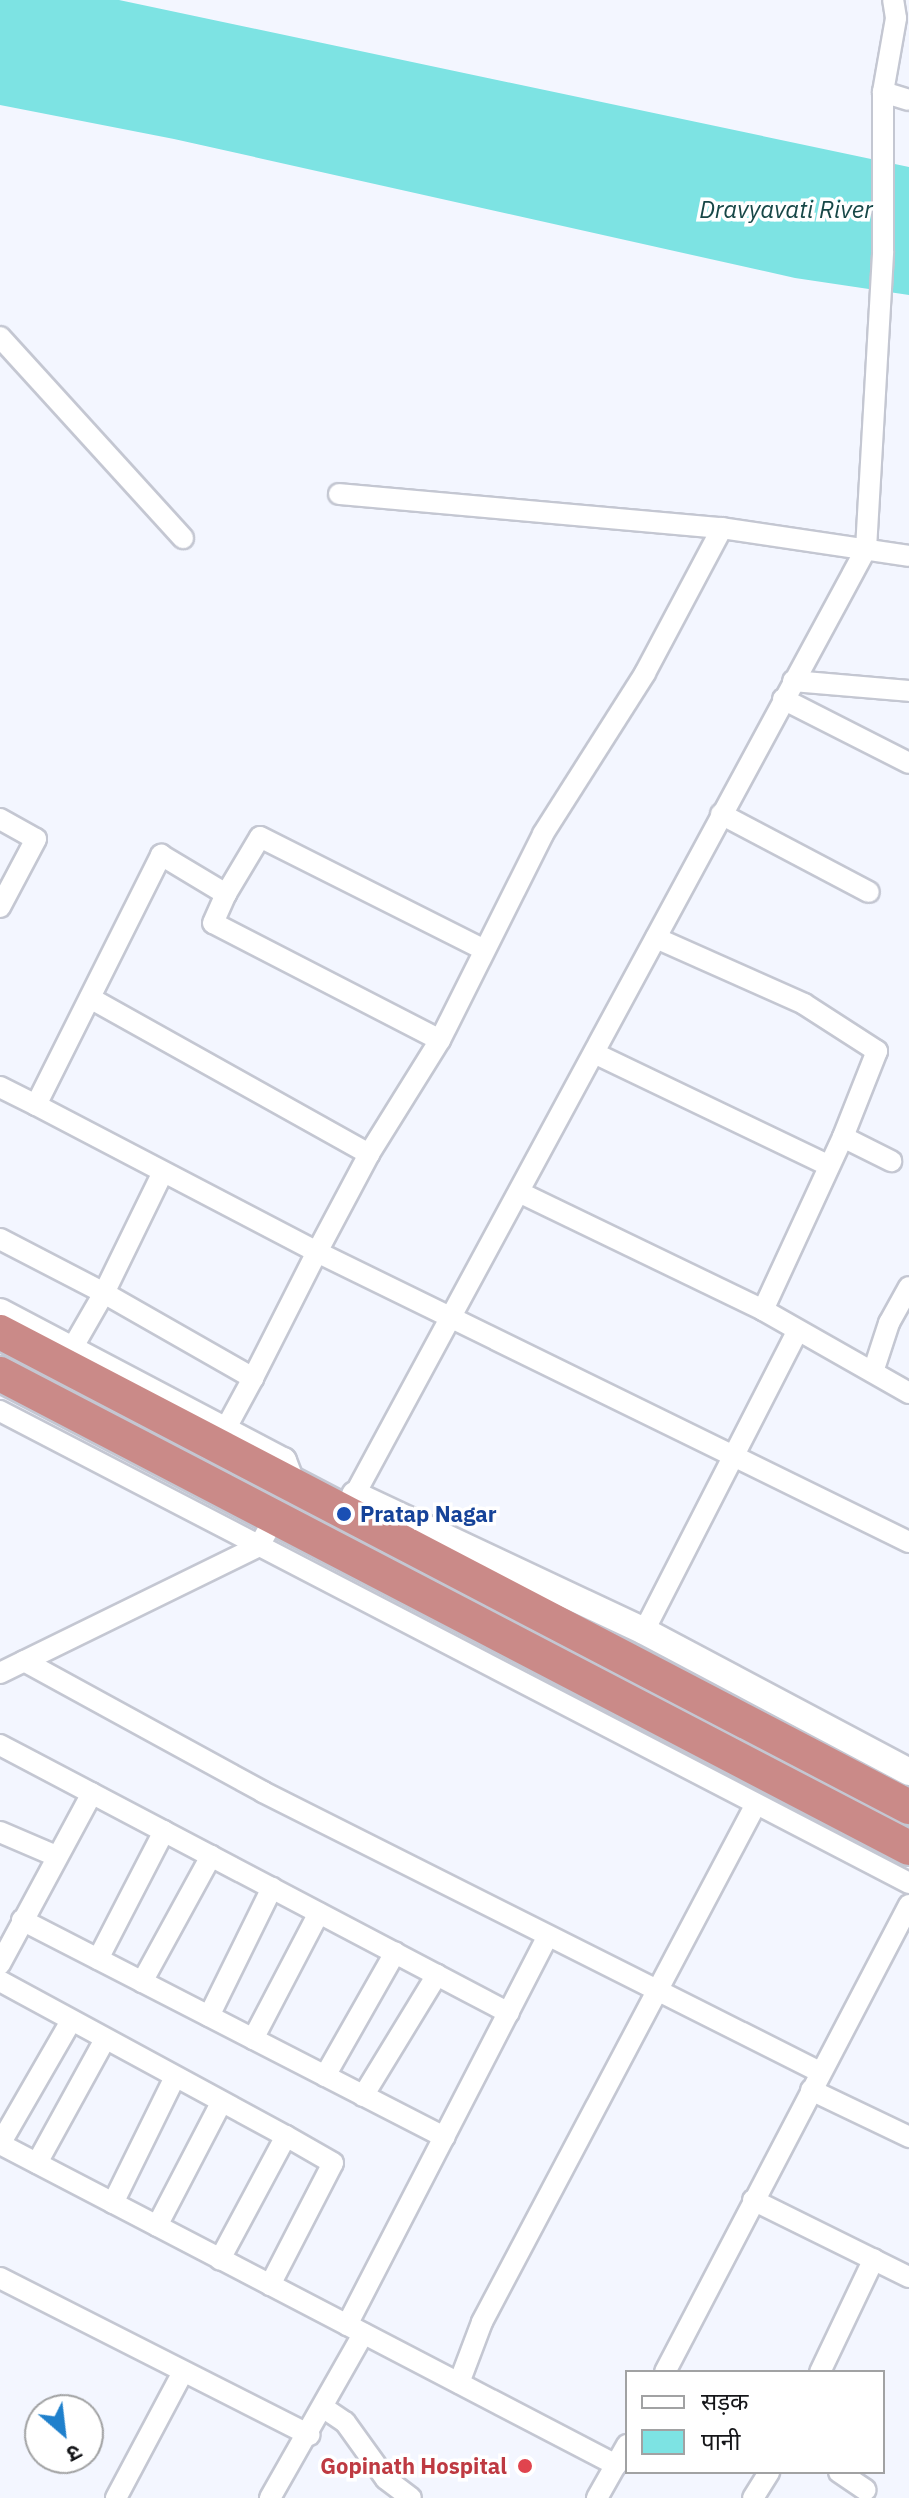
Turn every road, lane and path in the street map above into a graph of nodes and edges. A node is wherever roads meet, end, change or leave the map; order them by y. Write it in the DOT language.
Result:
graph roads {
  1 [pos="893,0"];
  2 [pos="883,92"];
  3 [pos="909,100"];
  4 [pos="0,337"];
  5 [pos="339,494"];
  6 [pos="722,528"];
  7 [pos="183,538"];
  8 [pos="866,549"];
  9 [pos="909,556"];
  10 [pos="793,681"];
  11 [pos="909,691"];
  12 [pos="783,699"];
  13 [pos="909,763"];
  14 [pos="721,814"];
  15 [pos="0,819"];
  16 [pos="869,892"];
  17 [pos="226,894"];
  18 [pos="0,907"];
  19 [pos="656,938"];
  20 [pos="483,949"];
  21 [pos="90,998"];
  22 [pos="440,1040"];
  23 [pos="594,1053"];
  24 [pos="0,1087"];
  25 [pos="36,1105"];
  26 [pos="843,1137"];
  27 [pos="369,1154"];
  28 [pos="891,1161"];
  29 [pos="828,1165"];
  30 [pos="162,1174"];
  31 [pos="519,1192"];
  32 [pos="0,1239"];
  33 [pos="317,1252"];
  34 [pos="909,1287"];
  35 [pos="104,1293"];
  36 [pos="763,1310"];
  37 [pos="0,1312"];
  38 [pos="452,1317"];
  39 [pos="0,1332"];
  40 [pos="797,1332"];
  41 [pos="67,1358"];
  42 [pos="873,1372"];
  43 [pos="0,1374"];
  44 [pos="253,1378"];
  45 [pos="909,1393"];
  46 [pos="0,1411"];
  47 [pos="220,1439"];
  48 [pos="735,1454"];
  49 [pos="349,1504"];
  50 [pos="266,1533"];
  51 [pos="909,1542"];
  52 [pos="644,1631"];
  53 [pos="24,1661"];
  54 [pos="0,1673"];
  55 [pos="0,1745"];
  56 [pos="909,1772"];
  57 [pos="92,1793"];
  58 [pos="756,1804"];
  59 [pos="909,1807"];
  60 [pos="164,1831"];
  61 [pos="0,1832"];
  62 [pos="909,1848"];
  63 [pos="56,1856"];
  64 [pos="211,1856"];
  65 [pos="909,1883"];
  66 [pos="272,1888"];
  67 [pos="909,1905"];
  68 [pos="319,1913"];
  69 [pos="22,1920"];
  70 [pos="548,1936"];
  71 [pos="395,1953"];
  72 [pos="98,1959"];
  73 [pos="1,1960"];
  74 [pos="437,1975"];
  75 [pos="0,1981"];
  76 [pos="142,1982"];
  77 [pos="654,1990"];
  78 [pos="509,2013"];
  79 [pos="209,2016"];
  80 [pos="71,2021"];
  81 [pos="253,2039"];
  82 [pos="104,2041"];
  83 [pos="325,2076"];
  84 [pos="174,2079"];
  85 [pos="816,2081"];
  86 [pos="363,2096"];
  87 [pos="221,2103"];
  88 [pos="286,2136"];
  89 [pos="444,2137"];
  90 [pos="909,2137"];
  91 [pos="0,2144"];
  92 [pos="37,2163"];
  93 [pos="753,2200"];
  94 [pos="113,2203"];
  95 [pos="157,2226"];
  96 [pos="220,2259"];
  97 [pos="874,2259"];
  98 [pos="909,2277"];
  99 [pos="0,2278"];
  100 [pos="270,2285"];
  101 [pos="355,2329"];
  102 [pos="666,2370"];
  103 [pos="821,2370"];
  104 [pos="182,2374"];
  105 [pos="459,2383"];
  106 [pos="324,2408"];
  107 [pos="309,2435"];
  108 [pos="625,2449"];
  109 [pos="616,2465"];
  110 [pos="768,2474"];
  111 [pos="842,2474"];
  112 [pos="866,2490"];
  113 [pos="116,2498"];
  114 [pos="270,2498"];
  115 [pos="411,2498"];
  116 [pos="597,2498"];
  117 [pos="753,2498"];
  1 -- 2 [label="street"];
  2 -- 3 [label="street"];
  2 -- 8 [label="street"];
  4 -- 7 [label="street"];
  5 -- 6 [label="street"];
  6 -- 8 [label="street"];
  6 -- 20 [label="street"];
  8 -- 9 [label="street"];
  8 -- 10 [label="street"];
  10 -- 11 [label="street"];
  10 -- 12 [label="street"];
  12 -- 13 [label="street"];
  12 -- 14 [label="street"];
  14 -- 16 [label="street"];
  14 -- 19 [label="street"];
  15 -- 18 [label="street"];
  17 -- 20 [label="street"];
  17 -- 21 [label="street"];
  17 -- 22 [label="street"];
  19 -- 23 [label="street"];
  19 -- 26 [label="street"];
  20 -- 22 [label="street"];
  21 -- 25 [label="street"];
  21 -- 27 [label="street"];
  22 -- 27 [label="street"];
  23 -- 29 [label="street"];
  23 -- 31 [label="street"];
  24 -- 25 [label="street"];
  25 -- 30 [label="street"];
  26 -- 28 [label="street"];
  26 -- 29 [label="street"];
  27 -- 33 [label="street"];
  29 -- 36 [label="street"];
  30 -- 33 [label="street"];
  30 -- 35 [label="street"];
  31 -- 36 [label="street"];
  31 -- 38 [label="street"];
  32 -- 35 [label="street"];
  33 -- 38 [label="street"];
  33 -- 44 [label="street"];
  34 -- 42 [label="street"];
  35 -- 41 [label="street"];
  35 -- 44 [label="street"];
  36 -- 40 [label="street"];
  37 -- 41 [label="street"];
  38 -- 48 [label="street"];
  38 -- 49 [label="street"];
  39 -- 41 [label="highway"];
  40 -- 42 [label="street"];
  40 -- 48 [label="street"];
  41 -- 47 [label="highway"];
  42 -- 45 [label="street"];
  43 -- 50 [label="highway"];
  44 -- 47 [label="street"];
  46 -- 50 [label="street"];
  47 -- 49 [label="highway"];
  48 -- 51 [label="street"];
  48 -- 52 [label="street"];
  49 -- 52 [label="street"];
  49 -- 59 [label="highway"];
  50 -- 53 [label="street"];
  50 -- 58 [label="street"];
  50 -- 62 [label="highway"];
  52 -- 56 [label="street"];
  53 -- 54 [label="street"];
  53 -- 70 [label="street"];
  55 -- 57 [label="street"];
  57 -- 60 [label="street"];
  57 -- 63 [label="street"];
  58 -- 65 [label="street"];
  58 -- 77 [label="street"];
  60 -- 64 [label="street"];
  60 -- 72 [label="street"];
  61 -- 63 [label="street"];
  63 -- 69 [label="street"];
  64 -- 66 [label="street"];
  64 -- 76 [label="street"];
  66 -- 68 [label="street"];
  66 -- 79 [label="street"];
  67 -- 85 [label="street"];
  68 -- 71 [label="street"];
  68 -- 81 [label="street"];
  69 -- 72 [label="street"];
  69 -- 73 [label="street"];
  70 -- 77 [label="street"];
  70 -- 78 [label="street"];
  71 -- 74 [label="street"];
  71 -- 83 [label="street"];
  72 -- 76 [label="street"];
  74 -- 78 [label="street"];
  74 -- 86 [label="street"];
  75 -- 80 [label="street"];
  76 -- 79 [label="street"];
  77 -- 85 [label="street"];
  77 -- 105 [label="street"];
  78 -- 89 [label="street"];
  79 -- 81 [label="street"];
  80 -- 82 [label="street"];
  80 -- 91 [label="street"];
  81 -- 83 [label="street"];
  82 -- 84 [label="street"];
  82 -- 92 [label="street"];
  83 -- 86 [label="street"];
  84 -- 87 [label="street"];
  84 -- 94 [label="street"];
  85 -- 90 [label="street"];
  85 -- 93 [label="street"];
  86 -- 89 [label="street"];
  87 -- 88 [label="street"];
  87 -- 95 [label="street"];
  88 -- 96 [label="street"];
  88 -- 100 [label="street"];
  89 -- 101 [label="street"];
  91 -- 92 [label="street"];
  92 -- 94 [label="street"];
  93 -- 97 [label="street"];
  93 -- 102 [label="street"];
  94 -- 95 [label="street"];
  95 -- 96 [label="street"];
  96 -- 100 [label="street"];
  97 -- 98 [label="street"];
  97 -- 103 [label="street"];
  99 -- 104 [label="street"];
  100 -- 101 [label="street"];
  101 -- 105 [label="street"];
  101 -- 106 [label="street"];
  104 -- 107 [label="street"];
  104 -- 113 [label="street"];
  105 -- 109 [label="street"];
  106 -- 107 [label="street"];
  106 -- 115 [label="street"];
  107 -- 114 [label="street"];
  108 -- 109 [label="street"];
  109 -- 116 [label="street"];
  110 -- 117 [label="street"];
  111 -- 112 [label="street"];
}
